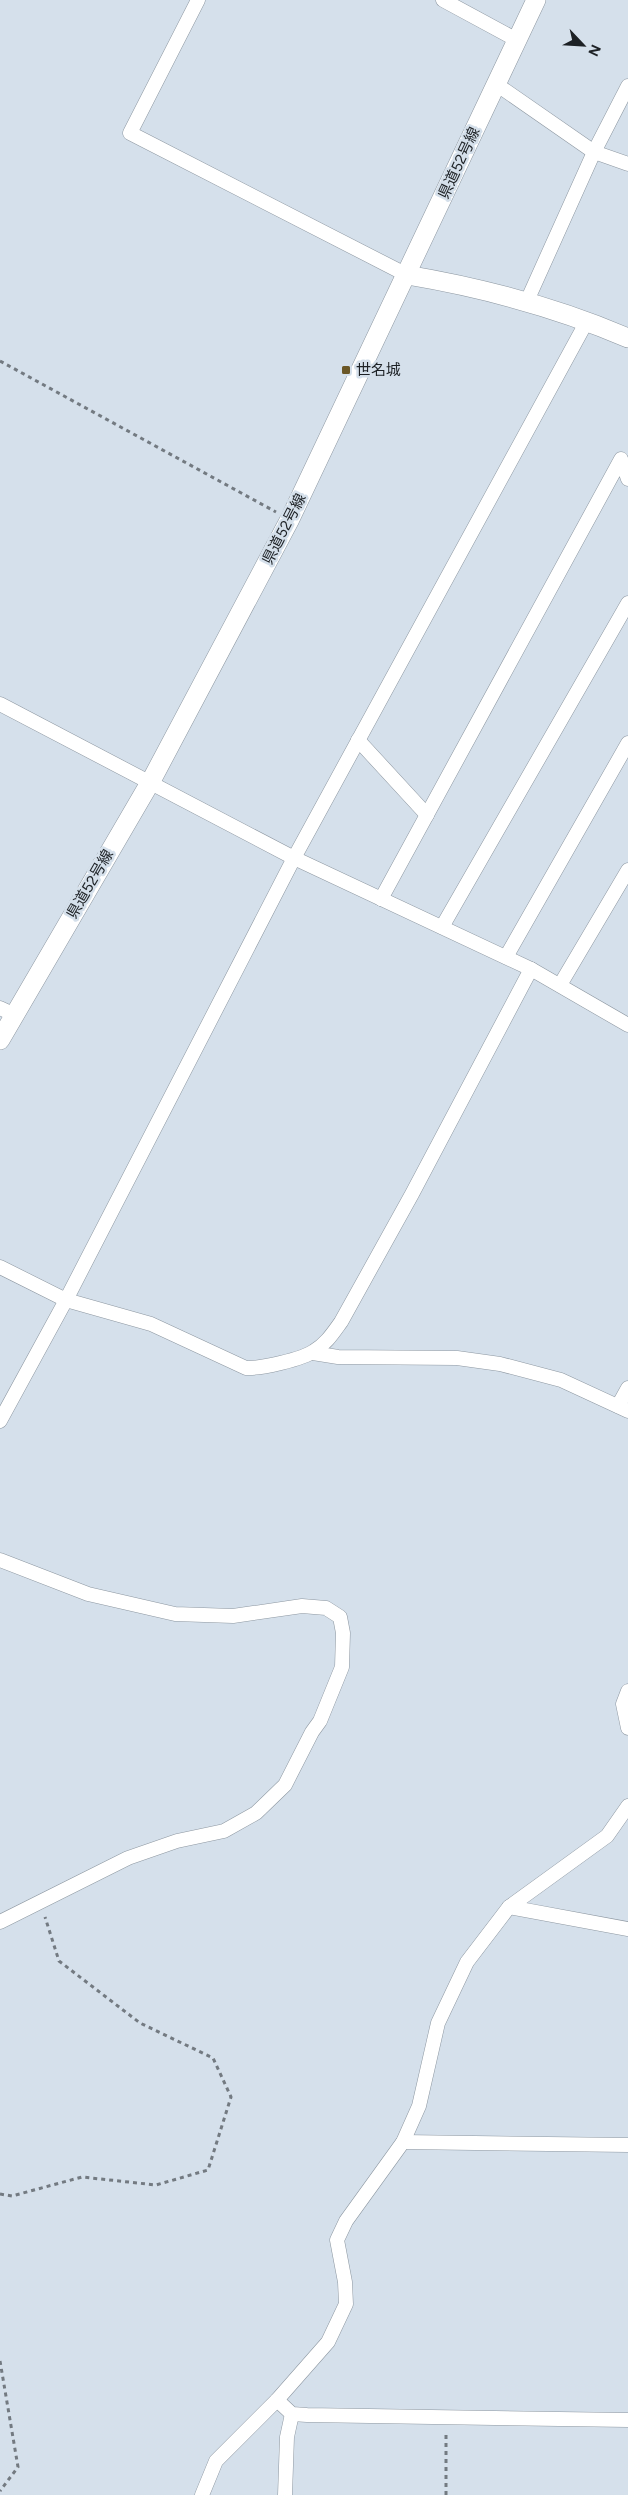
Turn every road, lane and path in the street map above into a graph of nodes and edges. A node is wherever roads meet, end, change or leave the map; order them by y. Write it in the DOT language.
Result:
graph roads {
  1 [pos="198,0"];
  2 [pos="443,0"];
  3 [pos="536,0"];
  4 [pos="517,40"];
  5 [pos="496,84"];
  6 [pos="628,86"];
  7 [pos="594,152"];
  8 [pos="628,164"];
  9 [pos="407,275"];
  10 [pos="527,301"];
  11 [pos="587,320"];
  12 [pos="628,338"];
  13 [pos="0,361"];
  14 [pos="628,479"];
  15 [pos="290,519"];
  16 [pos="628,603"];
  17 [pos="0,704"];
  18 [pos="358,740"];
  19 [pos="628,743"];
  20 [pos="151,781"];
  21 [pos="426,815"];
  22 [pos="294,858"];
  23 [pos="628,870"];
  24 [pos="381,899"];
  25 [pos="442,927"];
  26 [pos="506,957"];
  27 [pos="531,969"];
  28 [pos="560,985"];
  29 [pos="7,1012"];
  30 [pos="628,1025"];
  31 [pos="0,1040"];
  32 [pos="0,1267"];
  33 [pos="66,1300"];
  34 [pos="313,1352"];
  35 [pos="628,1388"];
  36 [pos="623,1408"];
  37 [pos="0,1421"];
  38 [pos="0,1560"];
  39 [pos="628,1691"];
  40 [pos="628,1728"];
  41 [pos="628,1806"];
  42 [pos="40,1902"];
  43 [pos="509,1907"];
  44 [pos="0,1922"];
  45 [pos="628,1929"];
  46 [pos="403,2142"];
  47 [pos="628,2145"];
  48 [pos="0,2194"];
  49 [pos="0,2361"];
  50 [pos="277,2400"];
  51 [pos="292,2414"];
  52 [pos="446,2417"];
  53 [pos="628,2420"];
  54 [pos="0,2491"];
  55 [pos="202,2495"];
  56 [pos="285,2495"];
  57 [pos="446,2495"];
  1 -- 9 [label="street"];
  2 -- 4 [label="street"];
  3 -- 4 [label="main road, 県道52号線"];
  4 -- 5 [label="main road, 県道52号線"];
  5 -- 7 [label="street"];
  5 -- 9 [label="main road, 県道52号線"];
  6 -- 7 [label="street"];
  7 -- 8 [label="street"];
  7 -- 10 [label="street"];
  9 -- 10 [label="main road"];
  9 -- 15 [label="main road, 県道52号線"];
  10 -- 11 [label="main road"];
  11 -- 12 [label="main road"];
  11 -- 18 [label="street"];
  13 -- 15 [label="path"];
  14 -- 21 [label="street"];
  15 -- 20 [label="main road, 県道52号線"];
  16 -- 25 [label="street"];
  17 -- 20 [label="street"];
  18 -- 21 [label="street"];
  18 -- 22 [label="street"];
  19 -- 26 [label="street"];
  20 -- 22 [label="street"];
  20 -- 29 [label="main road, 県道52号線"];
  21 -- 24 [label="street"];
  22 -- 24 [label="street"];
  22 -- 33 [label="street"];
  23 -- 28 [label="street"];
  24 -- 25 [label="street"];
  25 -- 26 [label="street"];
  26 -- 27 [label="street"];
  27 -- 28 [label="street"];
  27 -- 34 [label="street"];
  28 -- 30 [label="street"];
  29 -- 31 [label="main road, 県道52号線"];
  32 -- 33 [label="street"];
  33 -- 34 [label="street"];
  33 -- 37 [label="street"];
  34 -- 36 [label="street"];
  35 -- 36 [label="street"];
  38 -- 42 [label="street"];
  39 -- 40 [label="street"];
  41 -- 43 [label="street"];
  42 -- 44 [label="street"];
  42 -- 48 [label="path"];
  43 -- 45 [label="street"];
  43 -- 46 [label="street"];
  46 -- 47 [label="street"];
  46 -- 50 [label="street"];
  49 -- 54 [label="path"];
  50 -- 51 [label="street"];
  50 -- 55 [label="street"];
  51 -- 52 [label="street"];
  51 -- 56 [label="street"];
  52 -- 53 [label="street"];
  52 -- 57 [label="path"];
}
